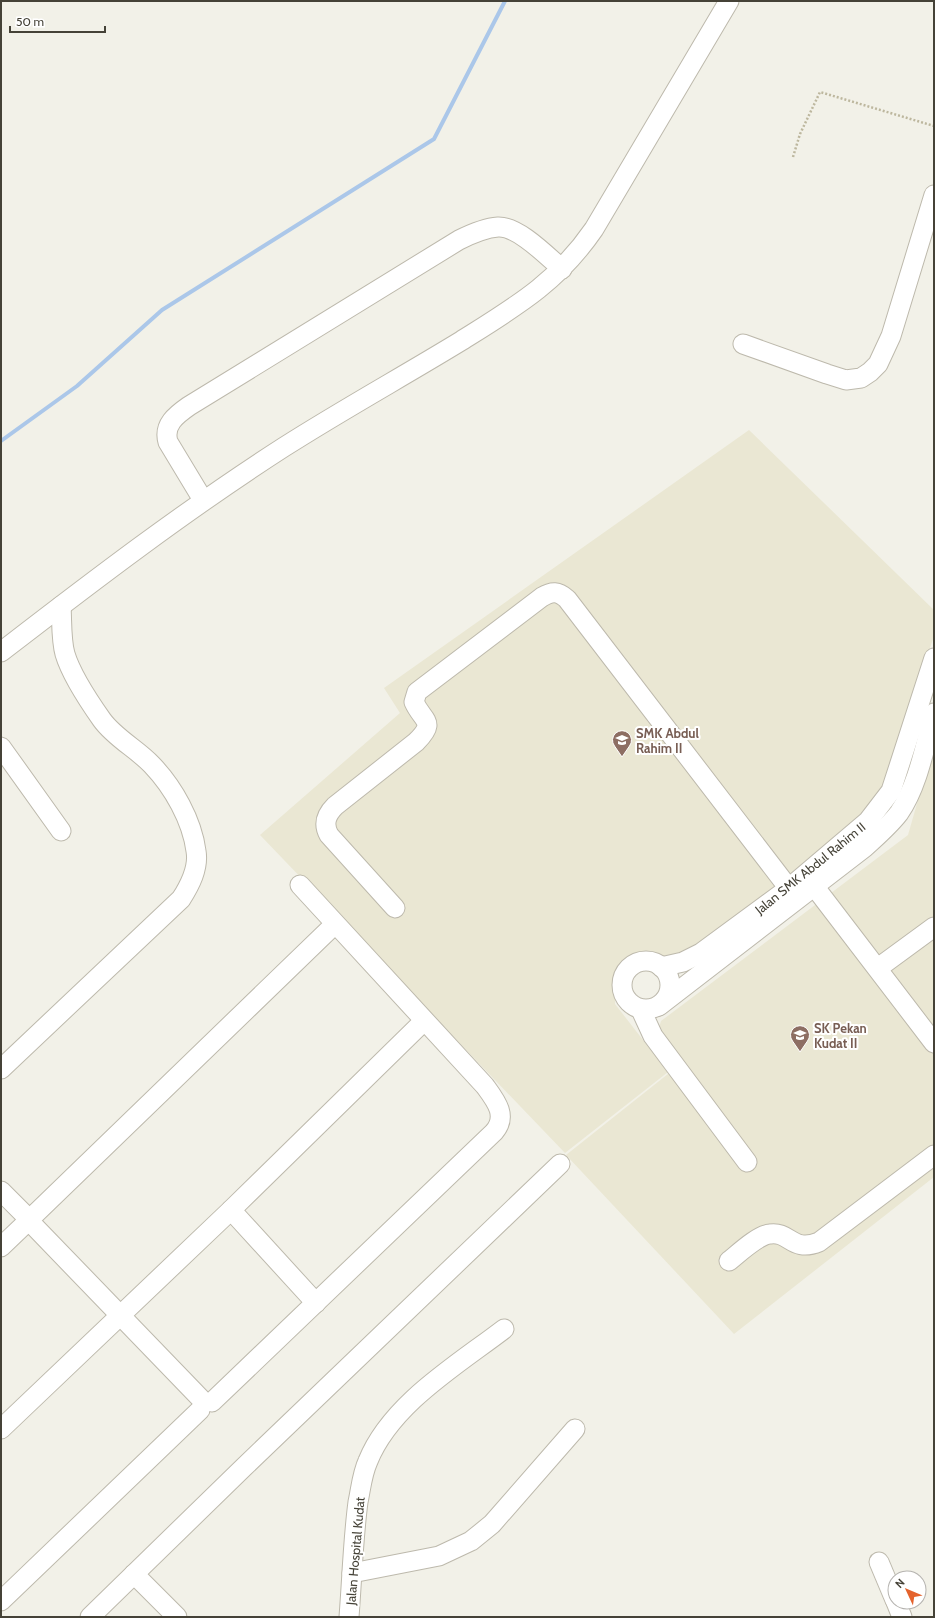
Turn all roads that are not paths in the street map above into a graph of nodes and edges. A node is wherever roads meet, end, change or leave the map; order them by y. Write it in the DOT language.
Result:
graph roads {
  1 [pos="729,1"];
  2 [pos="934,194"];
  3 [pos="562,269"];
  4 [pos="743,344"];
  5 [pos="203,500"];
  6 [pos="61,606"];
  7 [pos="1,652"];
  8 [pos="934,658"];
  9 [pos="934,713"];
  10 [pos="1,747"];
  11 [pos="61,831"];
  12 [pos="300,885"];
  13 [pos="814,886"];
  14 [pos="793,894"];
  15 [pos="395,908"];
  16 [pos="335,924"];
  17 [pos="934,926"];
  18 [pos="661,967"];
  19 [pos="878,968"];
  20 [pos="650,1008"];
  21 [pos="424,1021"];
  22 [pos="934,1043"];
  23 [pos="1,1069"];
  24 [pos="934,1155"];
  25 [pos="747,1162"];
  26 [pos="560,1164"];
  27 [pos="1,1191"];
  28 [pos="231,1210"];
  29 [pos="29,1220"];
  30 [pos="1,1247"];
  31 [pos="729,1261"];
  32 [pos="316,1303"];
  33 [pos="119,1315"];
  34 [pos="504,1329"];
  35 [pos="205,1404"];
  36 [pos="1,1429"];
  37 [pos="575,1429"];
  38 [pos="879,1562"];
  39 [pos="352,1573"];
  40 [pos="134,1574"];
  41 [pos="887,1580"];
  42 [pos="1,1601"];
  43 [pos="90,1617"];
  44 [pos="177,1617"];
  45 [pos="349,1617"];
  1 -- 3 [label="street"];
  2 -- 4 [label="street"];
  3 -- 5 [label="street"];
  3 -- 5 [label="street"];
  5 -- 6 [label="street"];
  6 -- 7 [label="street"];
  6 -- 23 [label="street"];
  8 -- 14 [label="street, Jalan SMK Abdul Rahim II"];
  9 -- 13 [label="street, Jalan SMK Abdul Rahim II"];
  10 -- 11 [label="street"];
  12 -- 16 [label="street"];
  13 -- 14 [label="street, Jalan SMK Abdul Rahim II"];
  13 -- 19 [label="street"];
  14 -- 15 [label="street"];
  14 -- 18 [label="street, Jalan SMK Abdul Rahim II"];
  14 -- 20 [label="street, Jalan SMK Abdul Rahim II"];
  16 -- 21 [label="street"];
  16 -- 29 [label="street"];
  17 -- 19 [label="street"];
  18 -- 20 [label="street"];
  18 -- 20 [label="street"];
  19 -- 22 [label="street"];
  20 -- 25 [label="street"];
  21 -- 28 [label="street"];
  21 -- 32 [label="street"];
  24 -- 31 [label="street"];
  26 -- 40 [label="street"];
  27 -- 29 [label="street"];
  28 -- 32 [label="street"];
  28 -- 33 [label="street"];
  29 -- 30 [label="street"];
  29 -- 33 [label="street"];
  32 -- 35 [label="street"];
  33 -- 35 [label="street"];
  33 -- 36 [label="street"];
  34 -- 39 [label="street, Jalan Hospital Kudat"];
  35 -- 42 [label="street"];
  37 -- 39 [label="street"];
  38 -- 41 [label="street"];
  39 -- 45 [label="street, Jalan Hospital Kudat"];
  40 -- 43 [label="street"];
  40 -- 44 [label="street"];
}
